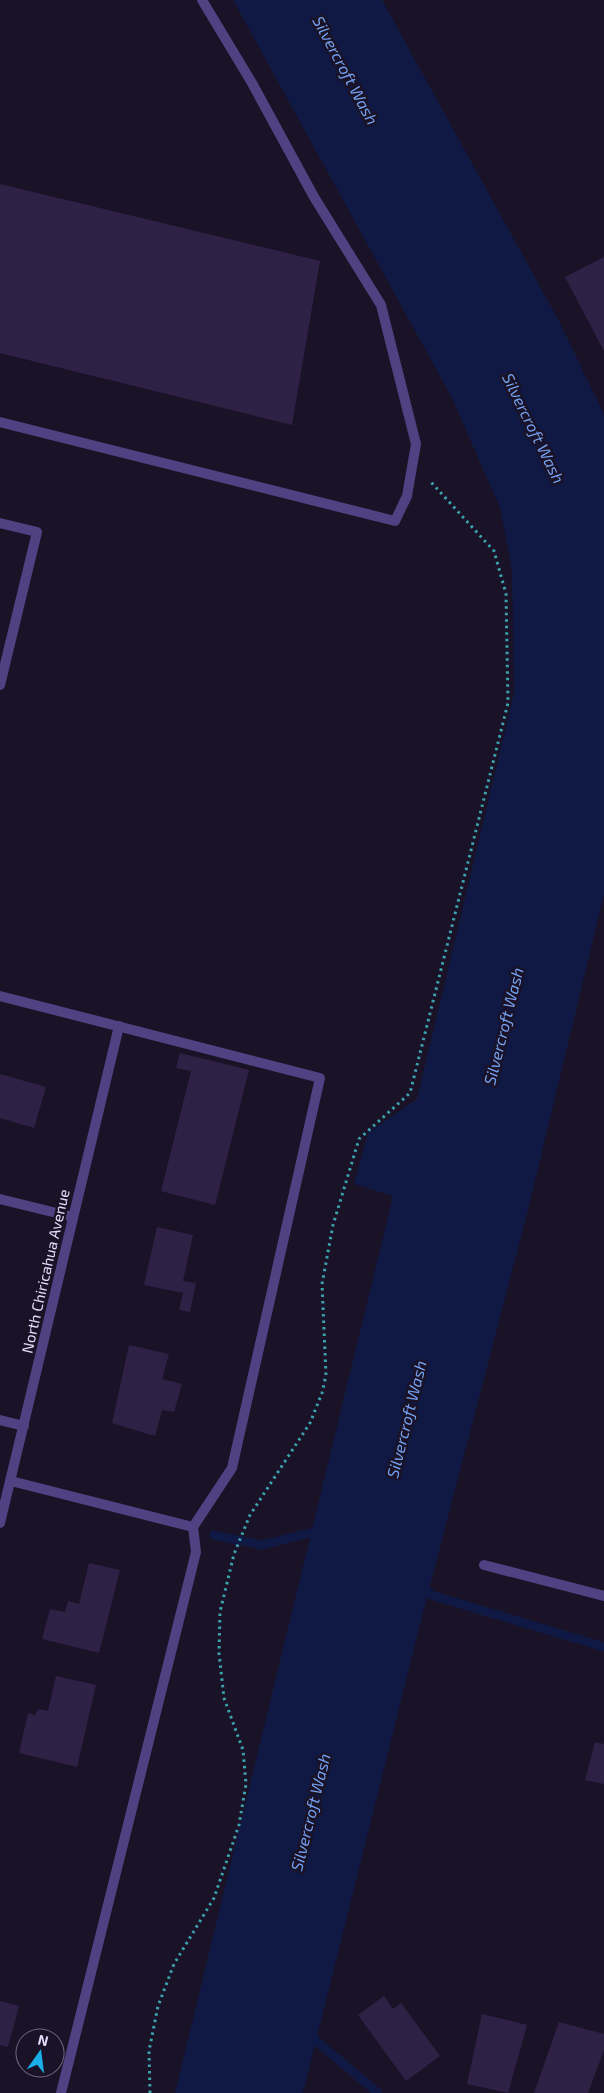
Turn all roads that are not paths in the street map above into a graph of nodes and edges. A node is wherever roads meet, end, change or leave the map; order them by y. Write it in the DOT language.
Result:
graph roads {
  1 [pos="202,0"];
  2 [pos="0,422"];
  3 [pos="0,523"];
  4 [pos="0,685"];
  5 [pos="0,996"];
  6 [pos="120,1026"];
  7 [pos="0,1199"];
  8 [pos="73,1217"];
  9 [pos="0,1420"];
  10 [pos="24,1426"];
  11 [pos="11,1481"];
  12 [pos="0,1524"];
  13 [pos="194,1527"];
  14 [pos="484,1565"];
  15 [pos="604,1596"];
  16 [pos="61,2093"];
  1 -- 2 [label="street"];
  3 -- 4 [label="street"];
  5 -- 6 [label="street"];
  6 -- 8 [label="street, North Chiricahua Avenue"];
  6 -- 13 [label="street"];
  7 -- 8 [label="street"];
  8 -- 10 [label="street, North Chiricahua Avenue"];
  9 -- 10 [label="street"];
  10 -- 11 [label="street, North Chiricahua Avenue"];
  11 -- 12 [label="street, North Chiricahua Avenue"];
  11 -- 13 [label="street"];
  13 -- 16 [label="street"];
  14 -- 15 [label="street"];
}
